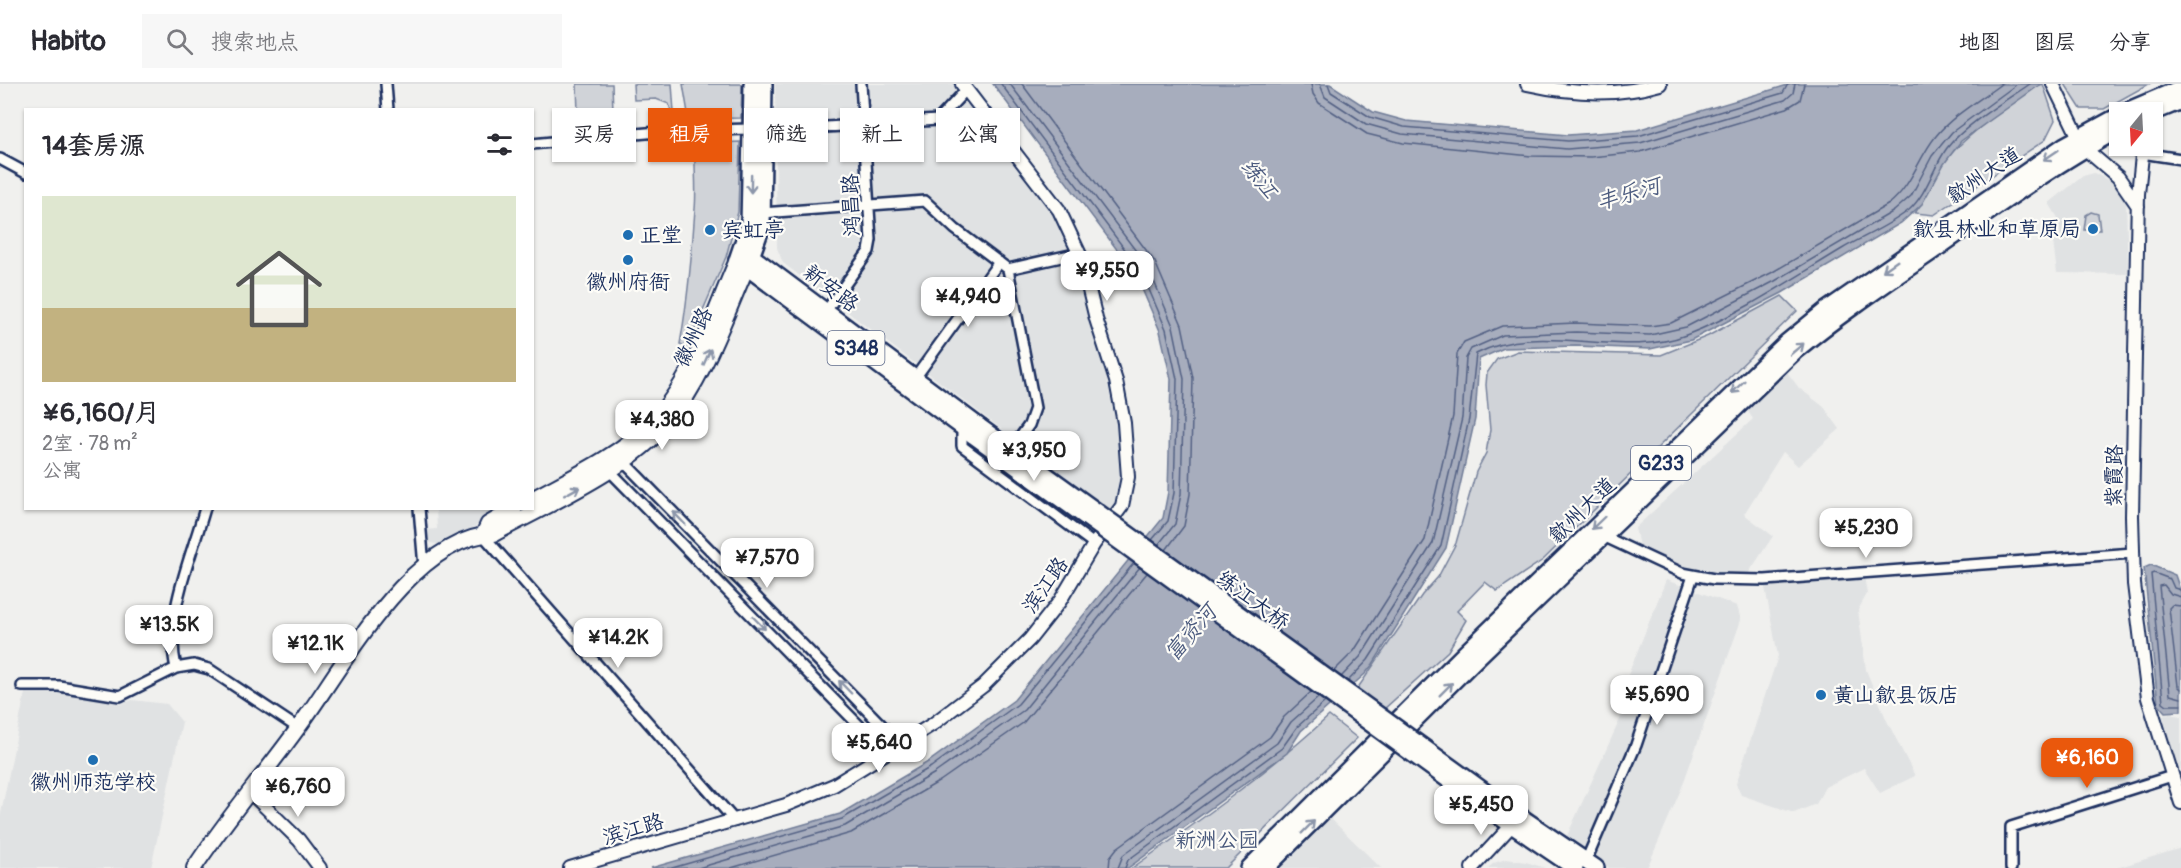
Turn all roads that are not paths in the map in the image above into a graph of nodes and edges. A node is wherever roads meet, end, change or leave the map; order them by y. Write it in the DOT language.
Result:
graph roads {
  1 [pos="386,84"];
  2 [pos="752,84"];
  3 [pos="764,84"];
  4 [pos="861,84"];
  5 [pos="1527,84"];
  6 [pos="1660,84"];
  7 [pos="964,87"];
  8 [pos="2181,88"];
  9 [pos="2056,89"];
  10 [pos="2181,101"];
  11 [pos="2148,102"];
  12 [pos="388,108"];
  13 [pos="755,108"];
  14 [pos="760,108"];
  15 [pos="863,108"];
  16 [pos="2163,108"];
  17 [pos="924,121"];
  18 [pos="2109,123"];
  19 [pos="744,130"];
  20 [pos="2109,133"];
  21 [pos="636,134"];
  22 [pos="552,142"];
  23 [pos="2082,143"];
  24 [pos="534,144"];
  25 [pos="2163,154"];
  26 [pos="2142,156"];
  27 [pos="0,159"];
  28 [pos="2181,159"];
  29 [pos="754,162"];
  30 [pos="759,162"];
  31 [pos="867,162"];
  32 [pos="24,172"];
  33 [pos="870,205"];
  34 [pos="2138,206"];
  35 [pos="762,213"];
  36 [pos="1079,253"];
  37 [pos="744,258"];
  38 [pos="999,262"];
  39 [pos="1008,269"];
  40 [pos="826,311"];
  41 [pos="915,378"];
  42 [pos="972,430"];
  43 [pos="619,457"];
  44 [pos="605,466"];
  45 [pos="996,471"];
  46 [pos="534,498"];
  47 [pos="534,509"];
  48 [pos="204,510"];
  49 [pos="419,510"];
  50 [pos="512,510"];
  51 [pos="533,510"];
  52 [pos="483,535"];
  53 [pos="1603,536"];
  54 [pos="1094,544"];
  55 [pos="2133,553"];
  56 [pos="423,567"];
  57 [pos="1693,576"];
  58 [pos="176,668"];
  59 [pos="22,686"];
  60 [pos="298,728"];
  61 [pos="900,744"];
  62 [pos="886,753"];
  63 [pos="2172,776"];
  64 [pos="249,791"];
  65 [pos="2181,802"];
  66 [pos="1498,809"];
  67 [pos="735,821"];
  68 [pos="1512,825"];
  69 [pos="1586,866"];
  70 [pos="194,868"];
  71 [pos="320,868"];
  72 [pos="570,868"];
  73 [pos="1249,868"];
  74 [pos="1266,868"];
  75 [pos="1472,868"];
  76 [pos="2011,868"];
  1 -- 12 [label="street"];
  2 -- 13 [label="main road, 徽州路"];
  3 -- 14 [label="main road, 徽州路"];
  4 -- 15 [label="street, 鸿昌路"];
  5 -- 6 [label="street"];
  7 -- 17 [label="street"];
  7 -- 36 [label="street, 滨江路"];
  8 -- 11 [label="main road"];
  9 -- 23 [label="street"];
  10 -- 16 [label="main road"];
  18 -- 23 [label="main road, 歙州大道 / G233"];
  19 -- 21 [label="street"];
  20 -- 23 [label="main road, 歙州大道 / G233"];
  22 -- 24 [label="street"];
  23 -- 34 [label="street"];
  53 -- 23 [label="main road, 歙州大道 / G233, one-way"];
  23 -- 73 [label="main road, 歙州大道 / G233, one-way"];
  25 -- 28 [label="street"];
  26 -- 34 [label="street, 紫霞路"];
  27 -- 32 [label="street"];
  29 -- 37 [label="main road, 徽州路, one-way"];
  30 -- 35 [label="main road, 徽州路"];
  31 -- 33 [label="street, 鸿昌路"];
  33 -- 35 [label="street"];
  33 -- 38 [label="street"];
  33 -- 40 [label="street, 鸿昌路"];
  34 -- 55 [label="street, 紫霞路"];
  35 -- 37 [label="main road, 徽州路"];
  36 -- 39 [label="street"];
  36 -- 54 [label="street, 滨江路"];
  37 -- 40 [label="main road, 新安路 / S348"];
  37 -- 42 [label="main road, 新安路 / S348"];
  37 -- 43 [label="main road, 徽州路"];
  38 -- 39 [label="street"];
  38 -- 41 [label="street"];
  39 -- 45 [label="street"];
  40 -- 41 [label="main road, 新安路 / S348"];
  41 -- 42 [label="main road, 新安路 / S348"];
  42 -- 45 [label="street"];
  42 -- 66 [label="main road, 练江大桥 / S348, bridge"];
  43 -- 44 [label="main road, 徽州路"];
  61 -- 43 [label="street, one-way"];
  44 -- 46 [label="main road, 徽州路"];
  47 -- 44 [label="main road, 徽州路, one-way"];
  44 -- 62 [label="street, one-way"];
  45 -- 54 [label="street"];
  48 -- 58 [label="street"];
  49 -- 56 [label="street"];
  50 -- 52 [label="main road, 徽州路"];
  52 -- 51 [label="main road, 徽州路, one-way"];
  52 -- 56 [label="main road, 徽州路"];
  52 -- 67 [label="street"];
  53 -- 57 [label="street"];
  74 -- 53 [label="main road, 歙州大道 / G233, one-way"];
  54 -- 61 [label="street, 滨江路"];
  55 -- 57 [label="street"];
  55 -- 63 [label="street, 紫霞路"];
  56 -- 60 [label="main road, 徽州路"];
  57 -- 69 [label="street"];
  58 -- 59 [label="street"];
  58 -- 60 [label="street"];
  60 -- 64 [label="main road, 徽州路"];
  61 -- 62 [label="street, 滨江路"];
  62 -- 67 [label="street, 滨江路"];
  63 -- 65 [label="street, 紫霞路"];
  63 -- 76 [label="street"];
  64 -- 70 [label="main road, 徽州路"];
  64 -- 71 [label="street"];
  66 -- 68 [label="main road, S348"];
  66 -- 69 [label="main road, S348"];
  67 -- 72 [label="street, 滨江路"];
  68 -- 69 [label="main road, S348"];
  68 -- 75 [label="street"];
}
